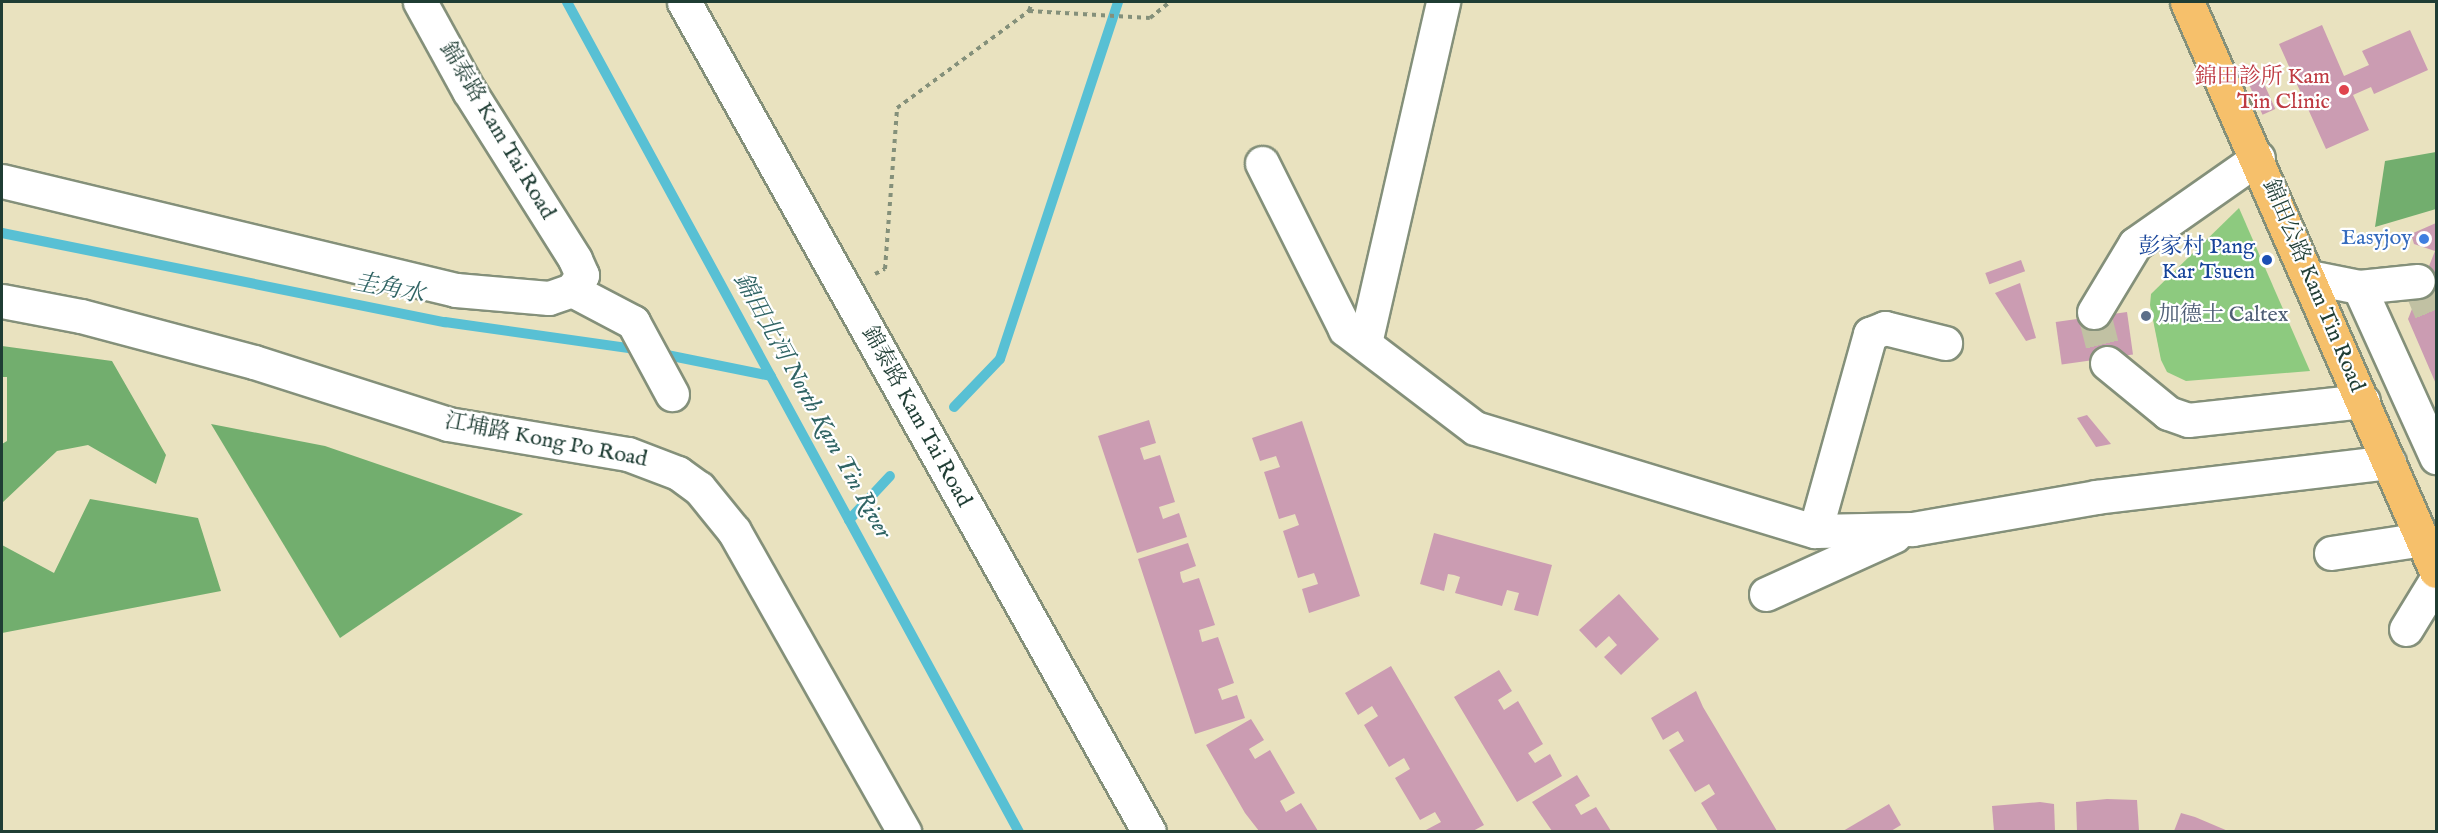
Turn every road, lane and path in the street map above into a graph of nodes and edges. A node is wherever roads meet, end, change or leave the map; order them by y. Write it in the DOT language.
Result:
graph roads {
  1 [pos="420,2"];
  2 [pos="684,2"];
  3 [pos="1032,2"];
  4 [pos="1170,2"];
  5 [pos="1443,2"];
  6 [pos="2187,2"];
  7 [pos="1029,11"];
  8 [pos="2258,158"];
  9 [pos="1262,164"];
  10 [pos="2,181"];
  11 [pos="574,274"];
  12 [pos="2309,277"];
  13 [pos="2418,281"];
  14 [pos="2359,287"];
  15 [pos="846,292"];
  16 [pos="2,301"];
  17 [pos="2094,312"];
  18 [pos="1365,343"];
  19 [pos="1945,343"];
  20 [pos="2107,363"];
  21 [pos="672,394"];
  22 [pos="2363,401"];
  23 [pos="2436,457"];
  24 [pos="2389,462"];
  25 [pos="1913,529"];
  26 [pos="1815,531"];
  27 [pos="2422,539"];
  28 [pos="2331,553"];
  29 [pos="2436,571"];
  30 [pos="2436,580"];
  31 [pos="1766,594"];
  32 [pos="2406,628"];
  33 [pos="904,831"];
  34 [pos="1149,831"];
  1 -- 11 [label="street, 錦泰路 Kam Tai Road"];
  2 -- 15 [label="street, 錦泰路 Kam Tai Road"];
  3 -- 7 [label="path"];
  4 -- 7 [label="path"];
  5 -- 18 [label="street"];
  6 -- 8 [label="main road, 錦田公路 Kam Tin Road"];
  7 -- 15 [label="path"];
  8 -- 12 [label="main road, 錦田公路 Kam Tin Road"];
  8 -- 17 [label="street"];
  9 -- 18 [label="street"];
  10 -- 11 [label="street"];
  11 -- 21 [label="street"];
  12 -- 14 [label="street"];
  12 -- 22 [label="main road, 錦田公路 Kam Tin Road"];
  13 -- 14 [label="street"];
  14 -- 23 [label="street"];
  15 -- 34 [label="street, 錦泰路 Kam Tai Road"];
  16 -- 33 [label="street, 江埔路 Kong Po Road"];
  18 -- 26 [label="street"];
  19 -- 26 [label="street"];
  20 -- 22 [label="street"];
  22 -- 24 [label="main road, 錦田公路 Kam Tin Road"];
  24 -- 25 [label="street"];
  24 -- 27 [label="main road, 錦田公路 Kam Tin Road"];
  25 -- 26 [label="street"];
  25 -- 31 [label="street"];
  27 -- 28 [label="street"];
  27 -- 29 [label="main road, 錦田公路 Kam Tin Road"];
  30 -- 32 [label="street"];
}
